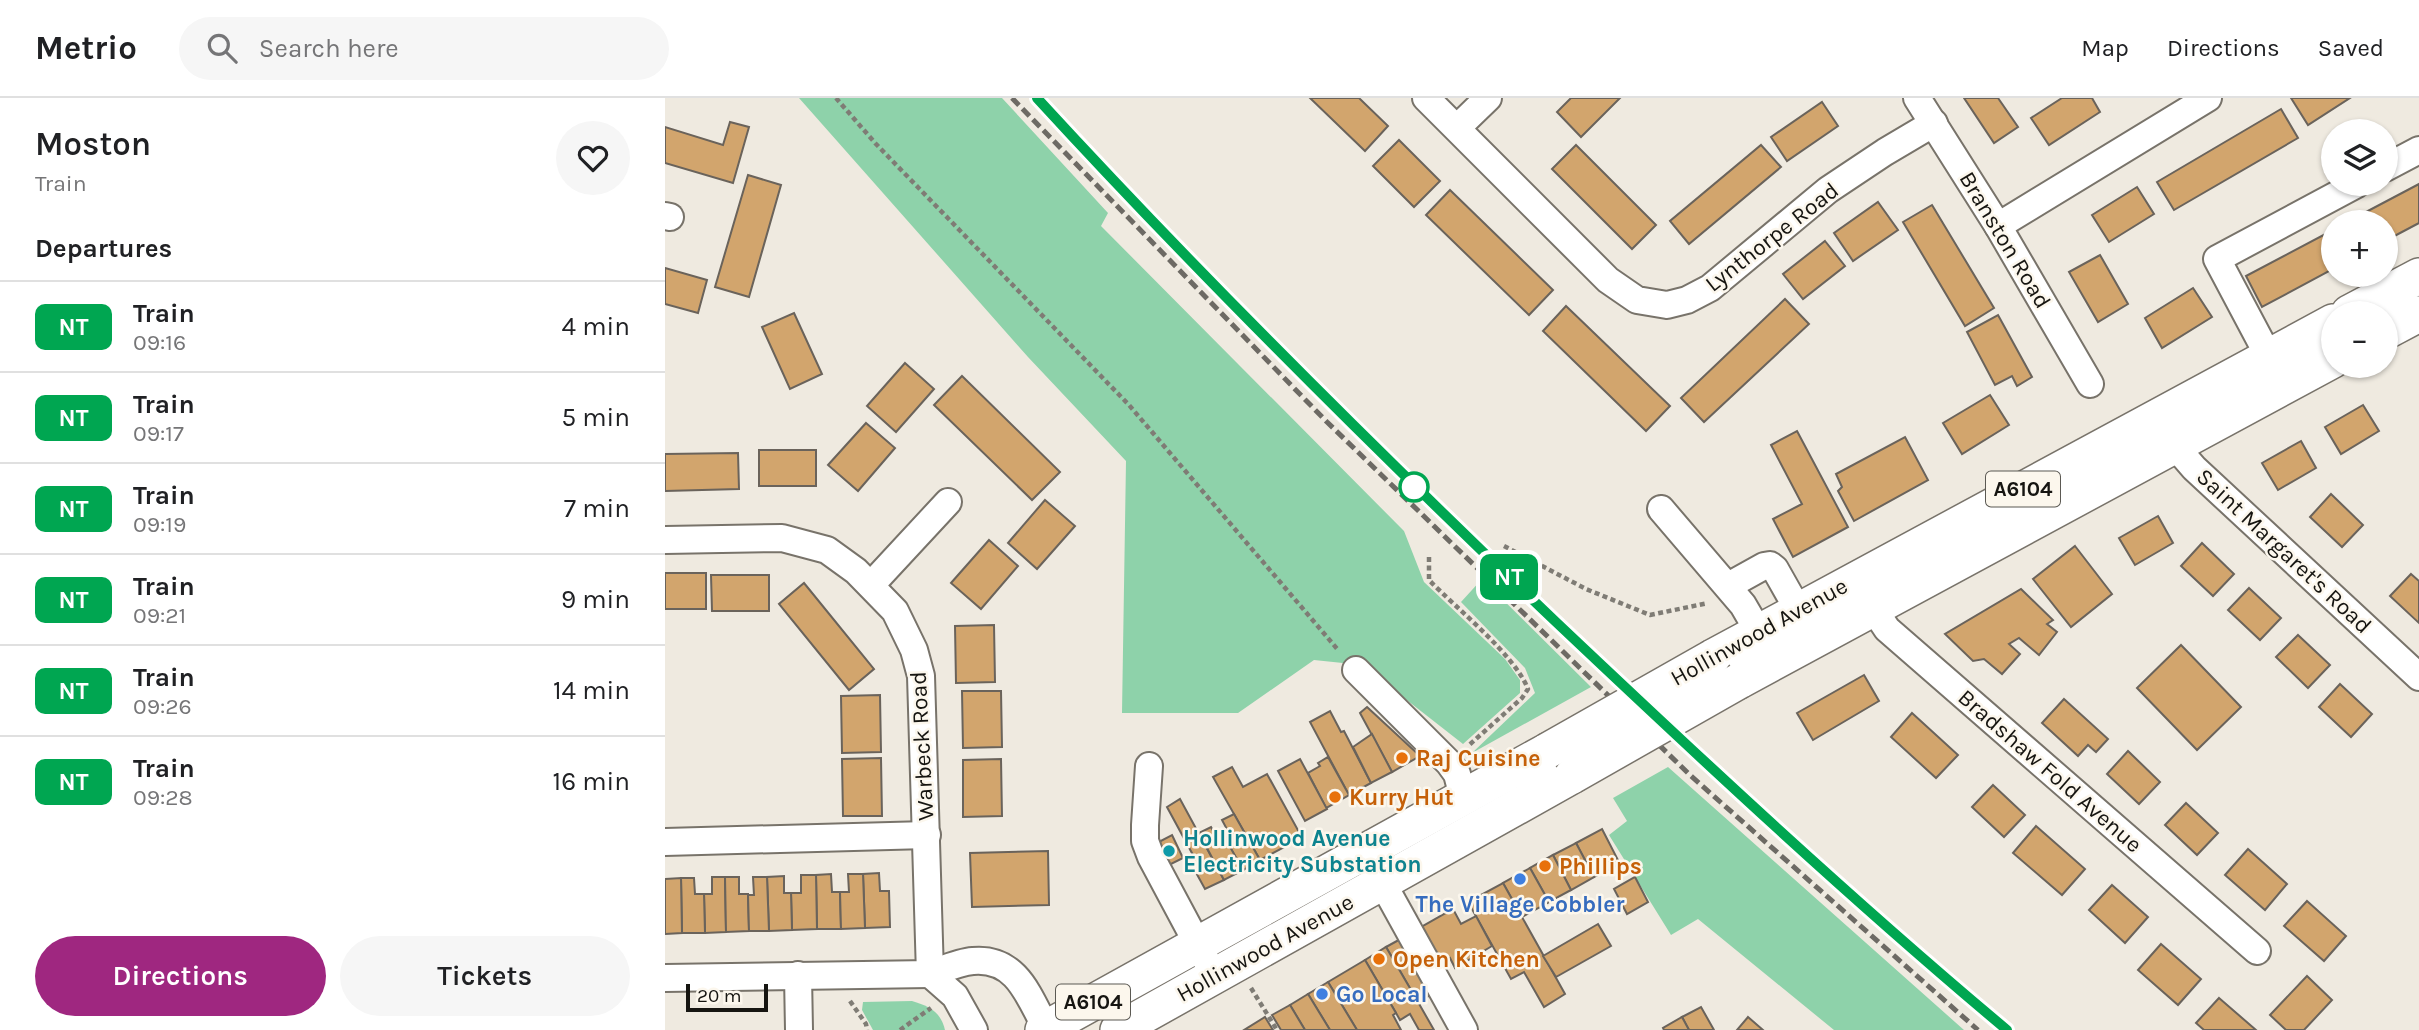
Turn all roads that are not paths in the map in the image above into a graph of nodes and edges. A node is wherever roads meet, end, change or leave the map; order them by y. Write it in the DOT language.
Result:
graph roads {
  1 [pos="1426,98"];
  2 [pos="1488,98"];
  3 [pos="1917,98"];
  4 [pos="2208,98"];
  5 [pos="1934,123"];
  6 [pos="1457,128"];
  7 [pos="2419,150"];
  8 [pos="2398,161"];
  9 [pos="2335,196"];
  10 [pos="1998,226"];
  11 [pos="2419,276"];
  12 [pos="2372,301"];
  13 [pos="2419,314"];
  14 [pos="2398,325"];
  15 [pos="2321,329"];
  16 [pos="2269,357"];
  17 [pos="2321,365"];
  18 [pos="2090,384"];
  19 [pos="2167,431"];
  20 [pos="948,502"];
  21 [pos="1661,509"];
  22 [pos="665,540"];
  23 [pos="1854,580"];
  24 [pos="871,585"];
  25 [pos="1720,594"];
  26 [pos="1873,609"];
  27 [pos="1798,610"];
  28 [pos="1758,632"];
  29 [pos="1815,640"];
  30 [pos="1776,662"];
  31 [pos="1356,670"];
  32 [pos="2419,677"];
  33 [pos="1149,766"];
  34 [pos="1463,797"];
  35 [pos="1480,828"];
  36 [pos="927,835"];
  37 [pos="665,842"];
  38 [pos="1382,882"];
  39 [pos="1198,944"];
  40 [pos="2257,951"];
  41 [pos="930,974"];
  42 [pos="798,975"];
  43 [pos="1141,976"];
  44 [pos="1215,977"];
  45 [pos="665,978"];
  46 [pos="1151,1022"];
  47 [pos="1045,1029"];
  48 [pos="799,1030"];
  49 [pos="974,1030"];
  50 [pos="1118,1030"];
  51 [pos="1464,1030"];
  1 -- 6 [label="street, Lynthorpe Road"];
  2 -- 6 [label="street"];
  3 -- 5 [label="street, Branston Road"];
  4 -- 10 [label="street"];
  5 -- 6 [label="street, Lynthorpe Road"];
  5 -- 10 [label="street, Branston Road"];
  7 -- 8 [label="street"];
  9 -- 16 [label="street"];
  10 -- 18 [label="street, Branston Road"];
  11 -- 12 [label="main road"];
  13 -- 14 [label="main road"];
  15 -- 16 [label="main road, Hollinwood Avenue / A6104"];
  16 -- 19 [label="main road, Hollinwood Avenue / A6104"];
  17 -- 19 [label="main road, Hollinwood Avenue"];
  19 -- 23 [label="main road, Hollinwood Avenue / A6104"];
  19 -- 26 [label="main road, Hollinwood Avenue"];
  19 -- 32 [label="street, Saint Margaret's Road"];
  20 -- 24 [label="street"];
  21 -- 25 [label="street"];
  22 -- 24 [label="street, Warbeck Road"];
  23 -- 26 [label="street, Bradshaw Fold Avenue"];
  23 -- 27 [label="main road, Hollinwood Avenue / A6104"];
  24 -- 36 [label="street, Warbeck Road"];
  25 -- 27 [label="street"];
  25 -- 28 [label="street"];
  26 -- 29 [label="main road, Hollinwood Avenue"];
  26 -- 40 [label="street, Bradshaw Fold Avenue"];
  27 -- 28 [label="main road, Hollinwood Avenue / A6104"];
  27 -- 29 [label="street"];
  28 -- 30 [label="street"];
  28 -- 34 [label="main road, Hollinwood Avenue / A6104, bridge"];
  29 -- 30 [label="main road, Hollinwood Avenue"];
  30 -- 35 [label="main road, Hollinwood Avenue / A6104, bridge"];
  31 -- 34 [label="street"];
  33 -- 39 [label="street"];
  34 -- 35 [label="main road"];
  34 -- 39 [label="main road, Hollinwood Avenue / A6104"];
  35 -- 38 [label="main road, Hollinwood Avenue / A6104"];
  36 -- 37 [label="street"];
  36 -- 41 [label="street, Warbeck Road"];
  38 -- 44 [label="main road, Hollinwood Avenue / A6104"];
  38 -- 51 [label="street"];
  39 -- 43 [label="main road, Hollinwood Avenue / A6104"];
  39 -- 44 [label="street"];
  41 -- 42 [label="street"];
  41 -- 47 [label="street"];
  41 -- 49 [label="street"];
  42 -- 45 [label="street"];
  42 -- 48 [label="street"];
  43 -- 46 [label="street"];
  43 -- 47 [label="main road, Hollinwood Avenue / A6104"];
  44 -- 46 [label="main road, Hollinwood Avenue / A6104"];
  46 -- 50 [label="main road, Hollinwood Avenue / A6104"];
}
